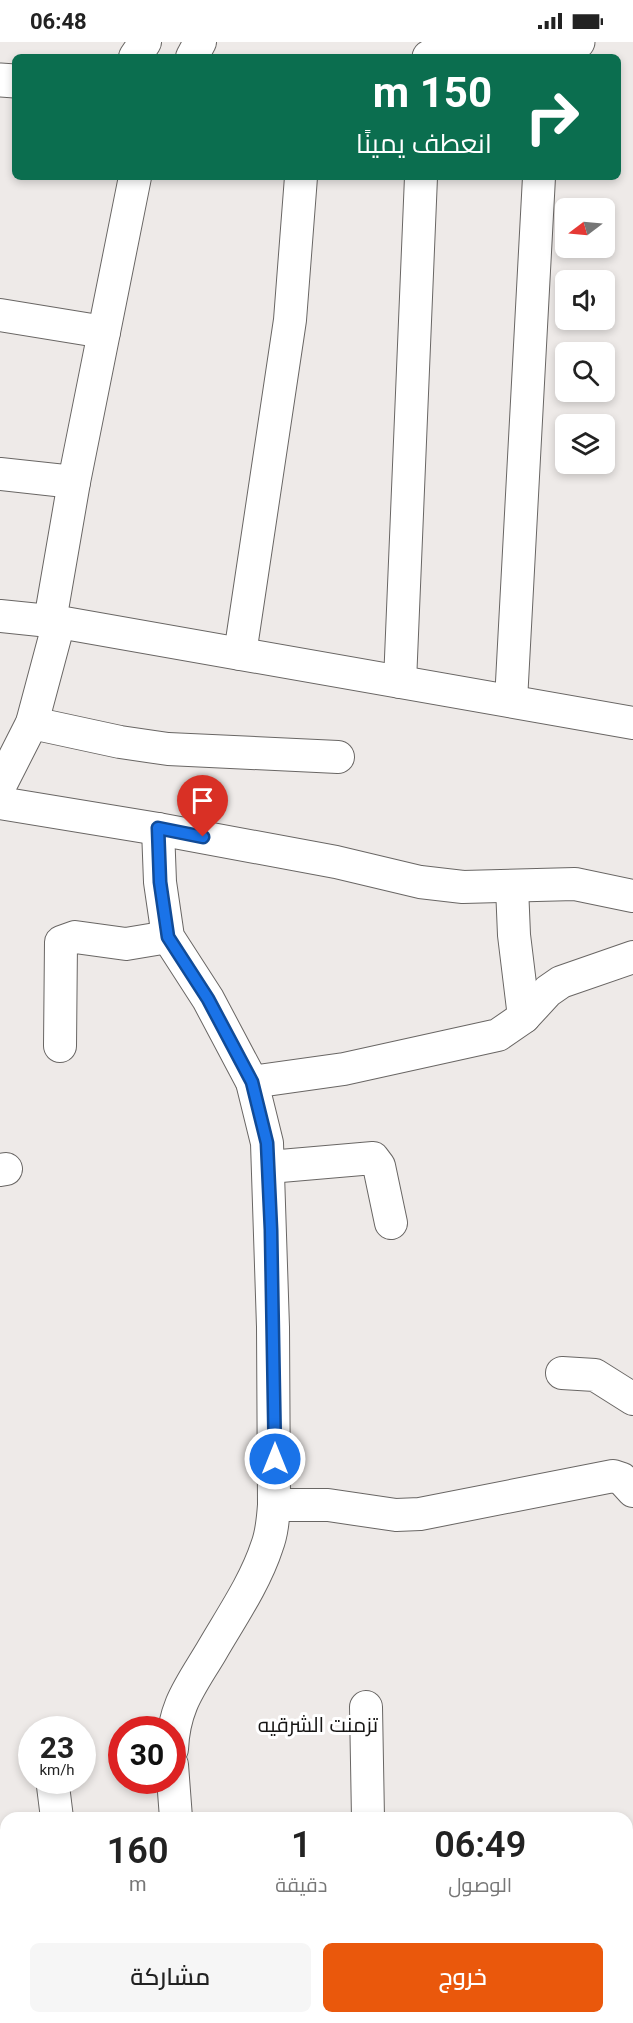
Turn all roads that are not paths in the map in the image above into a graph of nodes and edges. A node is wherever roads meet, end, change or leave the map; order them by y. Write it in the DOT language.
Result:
graph roads {
  1 [pos="564,46"];
  2 [pos="470,47"];
  3 [pos="441,54"];
  4 [pos="134,180"];
  5 [pos="300,180"];
  6 [pos="421,180"];
  7 [pos="539,180"];
  8 [pos="0,315"];
  9 [pos="104,332"];
  10 [pos="0,474"];
  11 [pos="74,482"];
  12 [pos="0,616"];
  13 [pos="55,621"];
  14 [pos="240,654"];
  15 [pos="400,682"];
  16 [pos="511,701"];
  17 [pos="32,723"];
  18 [pos="633,723"];
  19 [pos="338,757"];
  20 [pos="0,786"];
  21 [pos="0,803"];
  22 [pos="158,828"];
  23 [pos="512,887"];
  24 [pos="633,896"];
  25 [pos="168,937"];
  26 [pos="633,957"];
  27 [pos="524,1017"];
  28 [pos="60,1046"];
  29 [pos="252,1082"];
  30 [pos="269,1167"];
  31 [pos="391,1223"];
  32 [pos="562,1373"];
  33 [pos="633,1400"];
  34 [pos="633,1491"];
  35 [pos="274,1505"];
  36 [pos="366,1707"];
  37 [pos="178,1716"];
  38 [pos="54,1794"];
  39 [pos="174,1794"];
  40 [pos="56,1812"];
  41 [pos="176,1812"];
  42 [pos="368,1812"];
  1 -- 2 [label="street"];
  2 -- 3 [label="street"];
  4 -- 9 [label="street"];
  5 -- 14 [label="street"];
  6 -- 15 [label="street"];
  7 -- 16 [label="street"];
  8 -- 9 [label="street"];
  9 -- 11 [label="street"];
  10 -- 11 [label="street"];
  11 -- 13 [label="street"];
  12 -- 13 [label="street"];
  13 -- 14 [label="street"];
  13 -- 17 [label="street"];
  14 -- 15 [label="street"];
  15 -- 16 [label="street"];
  16 -- 18 [label="street"];
  17 -- 19 [label="street"];
  17 -- 20 [label="street"];
  21 -- 22 [label="street"];
  22 -- 23 [label="street"];
  22 -- 25 [label="street"];
  23 -- 24 [label="street"];
  23 -- 27 [label="street"];
  25 -- 28 [label="street"];
  25 -- 29 [label="street"];
  26 -- 27 [label="street"];
  27 -- 29 [label="street"];
  29 -- 30 [label="street"];
  30 -- 31 [label="street"];
  30 -- 35 [label="street"];
  32 -- 33 [label="street"];
  34 -- 35 [label="street"];
  35 -- 37 [label="street"];
  36 -- 42 [label="street"];
  38 -- 40 [label="street"];
  39 -- 41 [label="street"];
}
